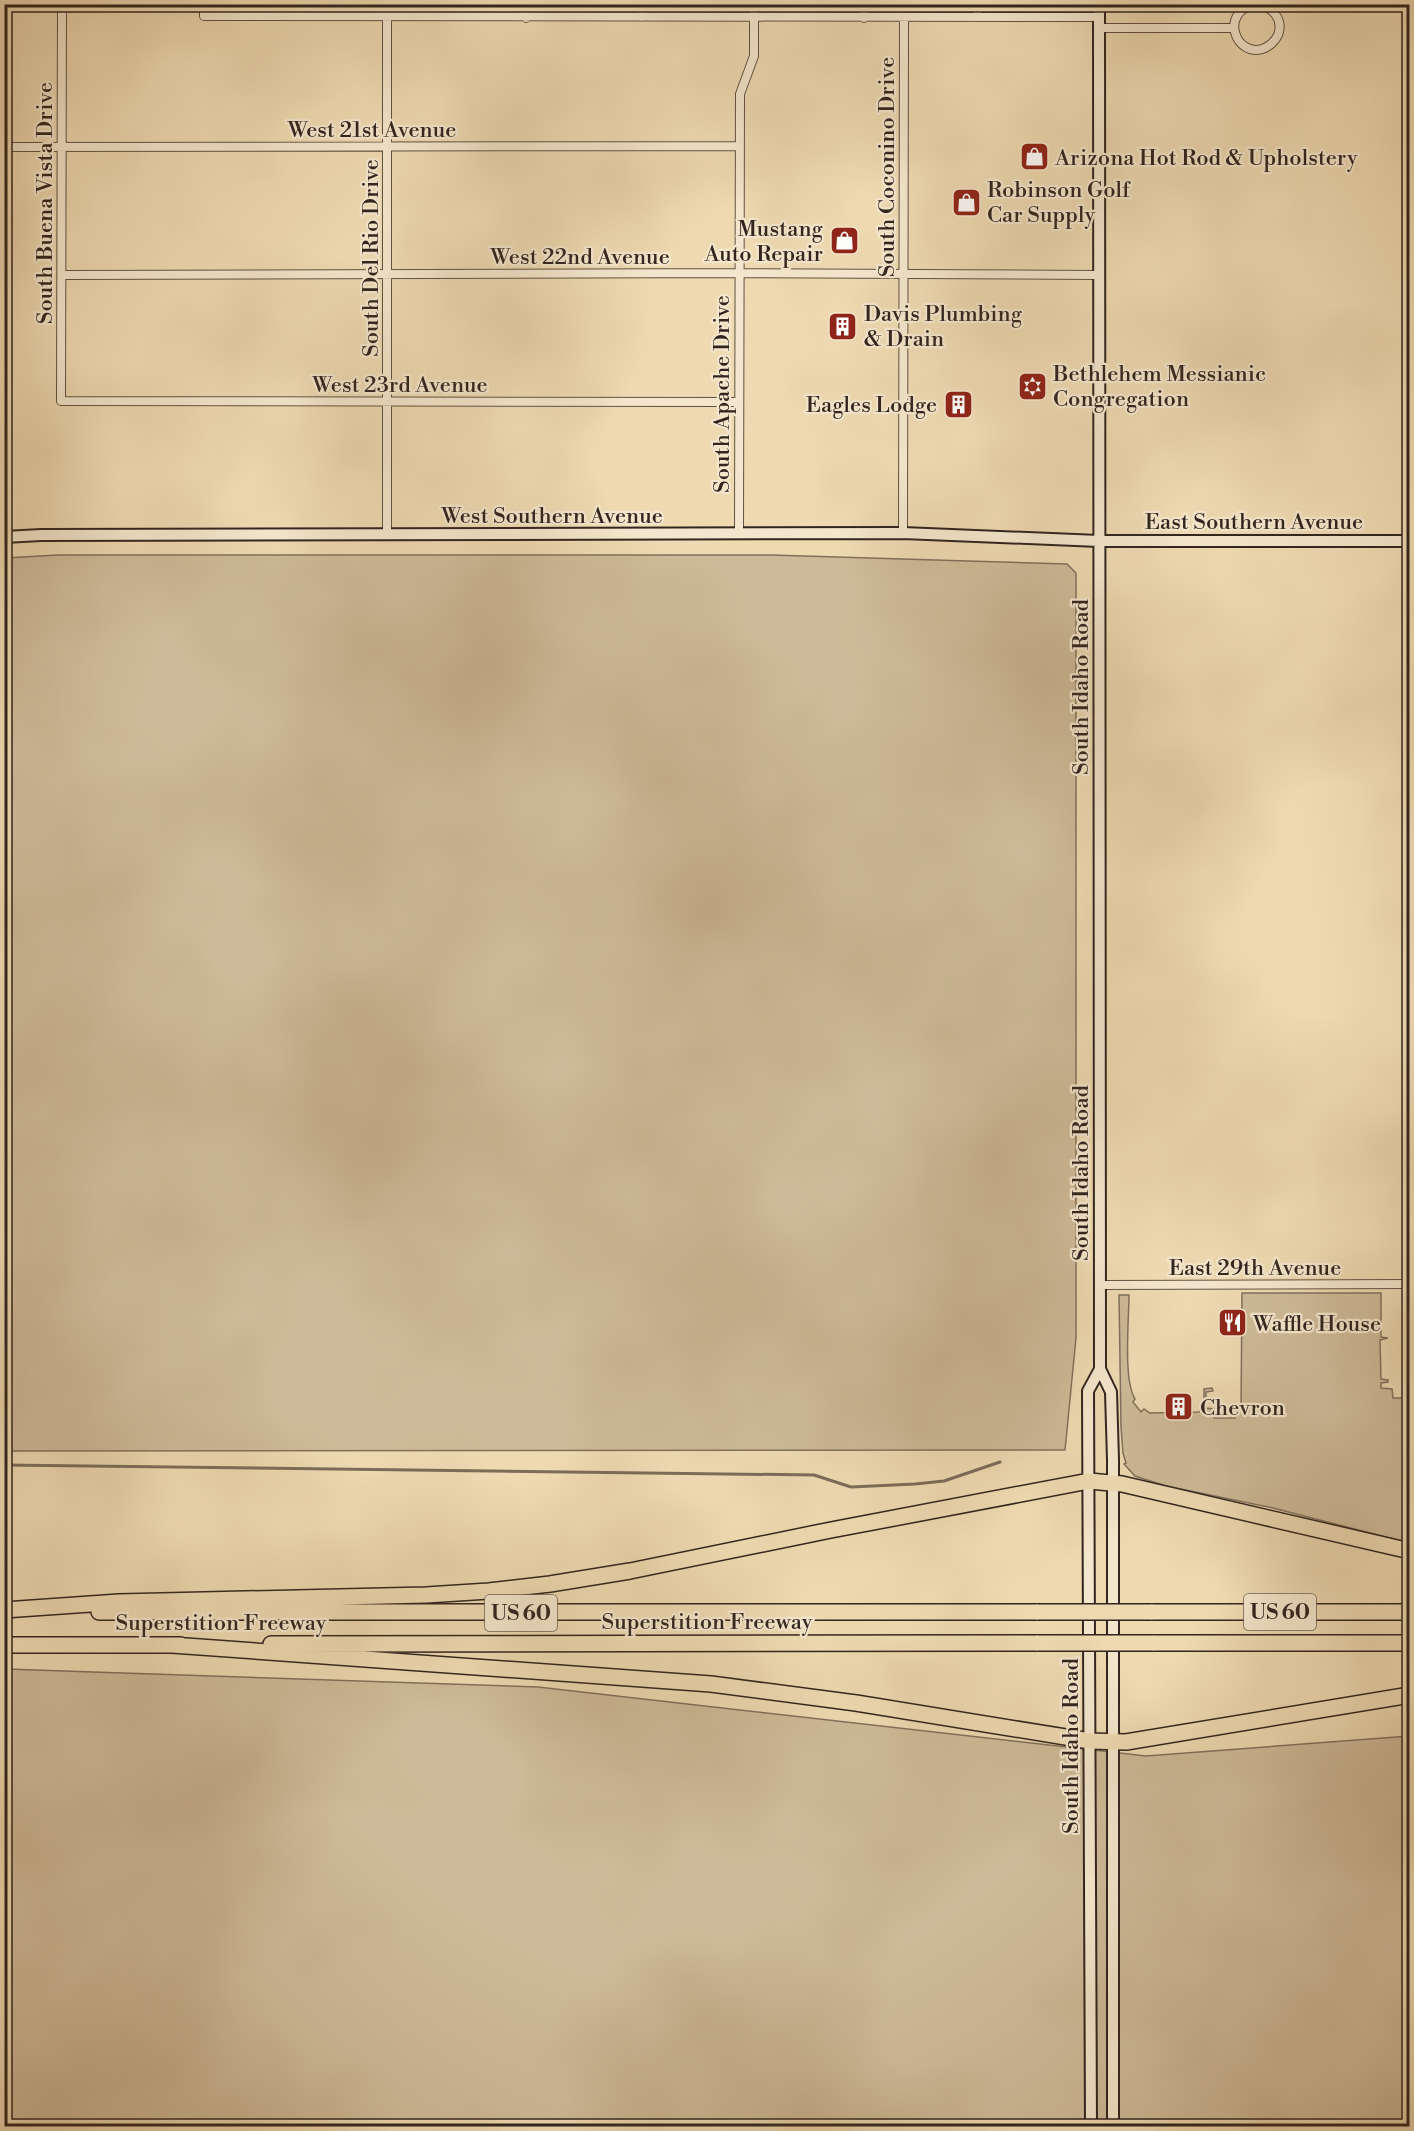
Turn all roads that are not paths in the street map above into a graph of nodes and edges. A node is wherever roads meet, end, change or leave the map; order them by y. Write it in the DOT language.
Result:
graph roads {
  1 [pos="62,4"];
  2 [pos="204,4"];
  3 [pos="526,4"];
  4 [pos="642,4"];
  5 [pos="754,4"];
  6 [pos="864,4"];
  7 [pos="977,4"];
  8 [pos="1099,4"];
  9 [pos="1257,4"];
  10 [pos="387,17"];
  11 [pos="642,17"];
  12 [pos="904,17"];
  13 [pos="977,17"];
  14 [pos="526,18"];
  15 [pos="754,18"];
  16 [pos="864,18"];
  17 [pos="1099,23"];
  18 [pos="1234,28"];
  19 [pos="740,146"];
  20 [pos="4,147"];
  21 [pos="62,147"];
  22 [pos="388,147"];
  23 [pos="739,273"];
  24 [pos="387,274"];
  25 [pos="904,274"];
  26 [pos="62,275"];
  27 [pos="1098,275"];
  28 [pos="61,401"];
  29 [pos="739,402"];
  30 [pos="387,403"];
  31 [pos="903,533"];
  32 [pos="387,534"];
  33 [pos="739,534"];
  34 [pos="4,537"];
  35 [pos="1099,541"];
  36 [pos="1410,541"];
  37 [pos="1410,1284"];
  38 [pos="1100,1285"];
  39 [pos="1100,1370"];
  40 [pos="1089,1481"];
  41 [pos="1112,1483"];
  42 [pos="1410,1551"];
  43 [pos="4,1611"];
  44 [pos="1410,1612"];
  45 [pos="1410,1643"];
  46 [pos="4,1645"];
  47 [pos="171,1645"];
  48 [pos="1410,1695"];
  49 [pos="1090,1741"];
  50 [pos="1113,1742"];
  51 [pos="1090,2127"];
  52 [pos="1113,2127"];
  1 -- 21 [label="street, South Buena Vista Drive"];
  2 -- 10 [label="street"];
  3 -- 14 [label="street"];
  4 -- 11 [label="street"];
  5 -- 15 [label="street, South Apache Drive"];
  6 -- 16 [label="street"];
  7 -- 13 [label="street"];
  8 -- 17 [label="main road, South Idaho Road"];
  9 -- 18 [label="street"];
  9 -- 18 [label="street"];
  10 -- 14 [label="street"];
  10 -- 22 [label="street, South Del Rio Drive"];
  11 -- 14 [label="street"];
  11 -- 15 [label="street"];
  12 -- 13 [label="street"];
  12 -- 16 [label="street"];
  12 -- 25 [label="street, South Coconino Drive"];
  13 -- 17 [label="street"];
  15 -- 16 [label="street"];
  15 -- 19 [label="street, South Apache Drive"];
  17 -- 18 [label="street"];
  17 -- 27 [label="main road, South Idaho Road"];
  19 -- 22 [label="street, West 21st Avenue"];
  19 -- 23 [label="street, South Apache Drive"];
  20 -- 21 [label="street, West 21st Avenue"];
  21 -- 22 [label="street, West 21st Avenue"];
  21 -- 26 [label="street, South Buena Vista Drive"];
  22 -- 24 [label="street, South Del Rio Drive"];
  23 -- 24 [label="street, West 22nd Avenue"];
  23 -- 25 [label="street, West 22nd Avenue"];
  23 -- 29 [label="street, South Apache Drive"];
  24 -- 26 [label="street, West 22nd Avenue"];
  24 -- 30 [label="street, South Del Rio Drive"];
  25 -- 27 [label="street, West 22nd Avenue"];
  25 -- 31 [label="street, South Coconino Drive"];
  26 -- 28 [label="street, South Buena Vista Drive"];
  27 -- 35 [label="main road, South Idaho Road"];
  28 -- 30 [label="street, West 23rd Avenue"];
  29 -- 30 [label="street, West 23rd Avenue"];
  29 -- 33 [label="street, South Apache Drive"];
  30 -- 32 [label="street, South Del Rio Drive"];
  31 -- 33 [label="main road, West Southern Avenue"];
  31 -- 35 [label="main road, West Southern Avenue"];
  32 -- 33 [label="main road, West Southern Avenue"];
  32 -- 34 [label="main road, West Southern Avenue"];
  35 -- 36 [label="main road, East Southern Avenue"];
  35 -- 38 [label="main road, South Idaho Road"];
  37 -- 38 [label="street, East 29th Avenue"];
  38 -- 39 [label="main road, South Idaho Road"];
  39 -- 40 [label="main road, South Idaho Road"];
  39 -- 41 [label="main road, South Idaho Road"];
  40 -- 41 [label="highway"];
  40 -- 43 [label="highway"];
  40 -- 49 [label="main road, South Idaho Road"];
  41 -- 42 [label="highway"];
  41 -- 50 [label="main road, South Idaho Road"];
  43 -- 44 [label="highway, Superstition Freeway / US 60, bridge"];
  45 -- 47 [label="highway, Superstition Freeway / US 60, bridge"];
  46 -- 47 [label="highway, Superstition Freeway / US 60"];
  47 -- 49 [label="highway"];
  48 -- 50 [label="highway"];
  49 -- 50 [label="highway"];
  49 -- 51 [label="main road, South Idaho Road"];
  50 -- 52 [label="main road, South Idaho Road"];
}
